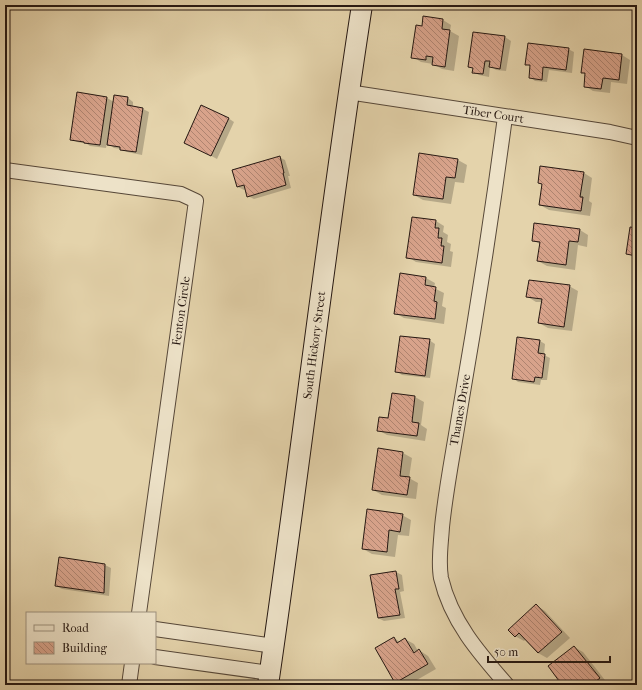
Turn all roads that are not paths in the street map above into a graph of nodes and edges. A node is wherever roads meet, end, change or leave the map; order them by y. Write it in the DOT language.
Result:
graph roads {
  1 [pos="362,5"];
  2 [pos="348,92"];
  3 [pos="505,117"];
  4 [pos="637,138"];
  5 [pos="5,170"];
  6 [pos="139,612"];
  7 [pos="156,629"];
  8 [pos="274,646"];
  9 [pos="156,657"];
  10 [pos="132,664"];
  11 [pos="269,679"];
  12 [pos="129,685"];
  13 [pos="507,685"];
  1 -- 2 [label="street, South Hickory Street"];
  2 -- 3 [label="street, Tiber Court"];
  2 -- 8 [label="street, South Hickory Street"];
  3 -- 4 [label="street, Tiber Court"];
  3 -- 13 [label="street, Thames Drive"];
  5 -- 6 [label="street, Fenton Circle"];
  7 -- 8 [label="street"];
  8 -- 11 [label="street, South Hickory Street"];
  9 -- 11 [label="street"];
  10 -- 12 [label="street"];
}
